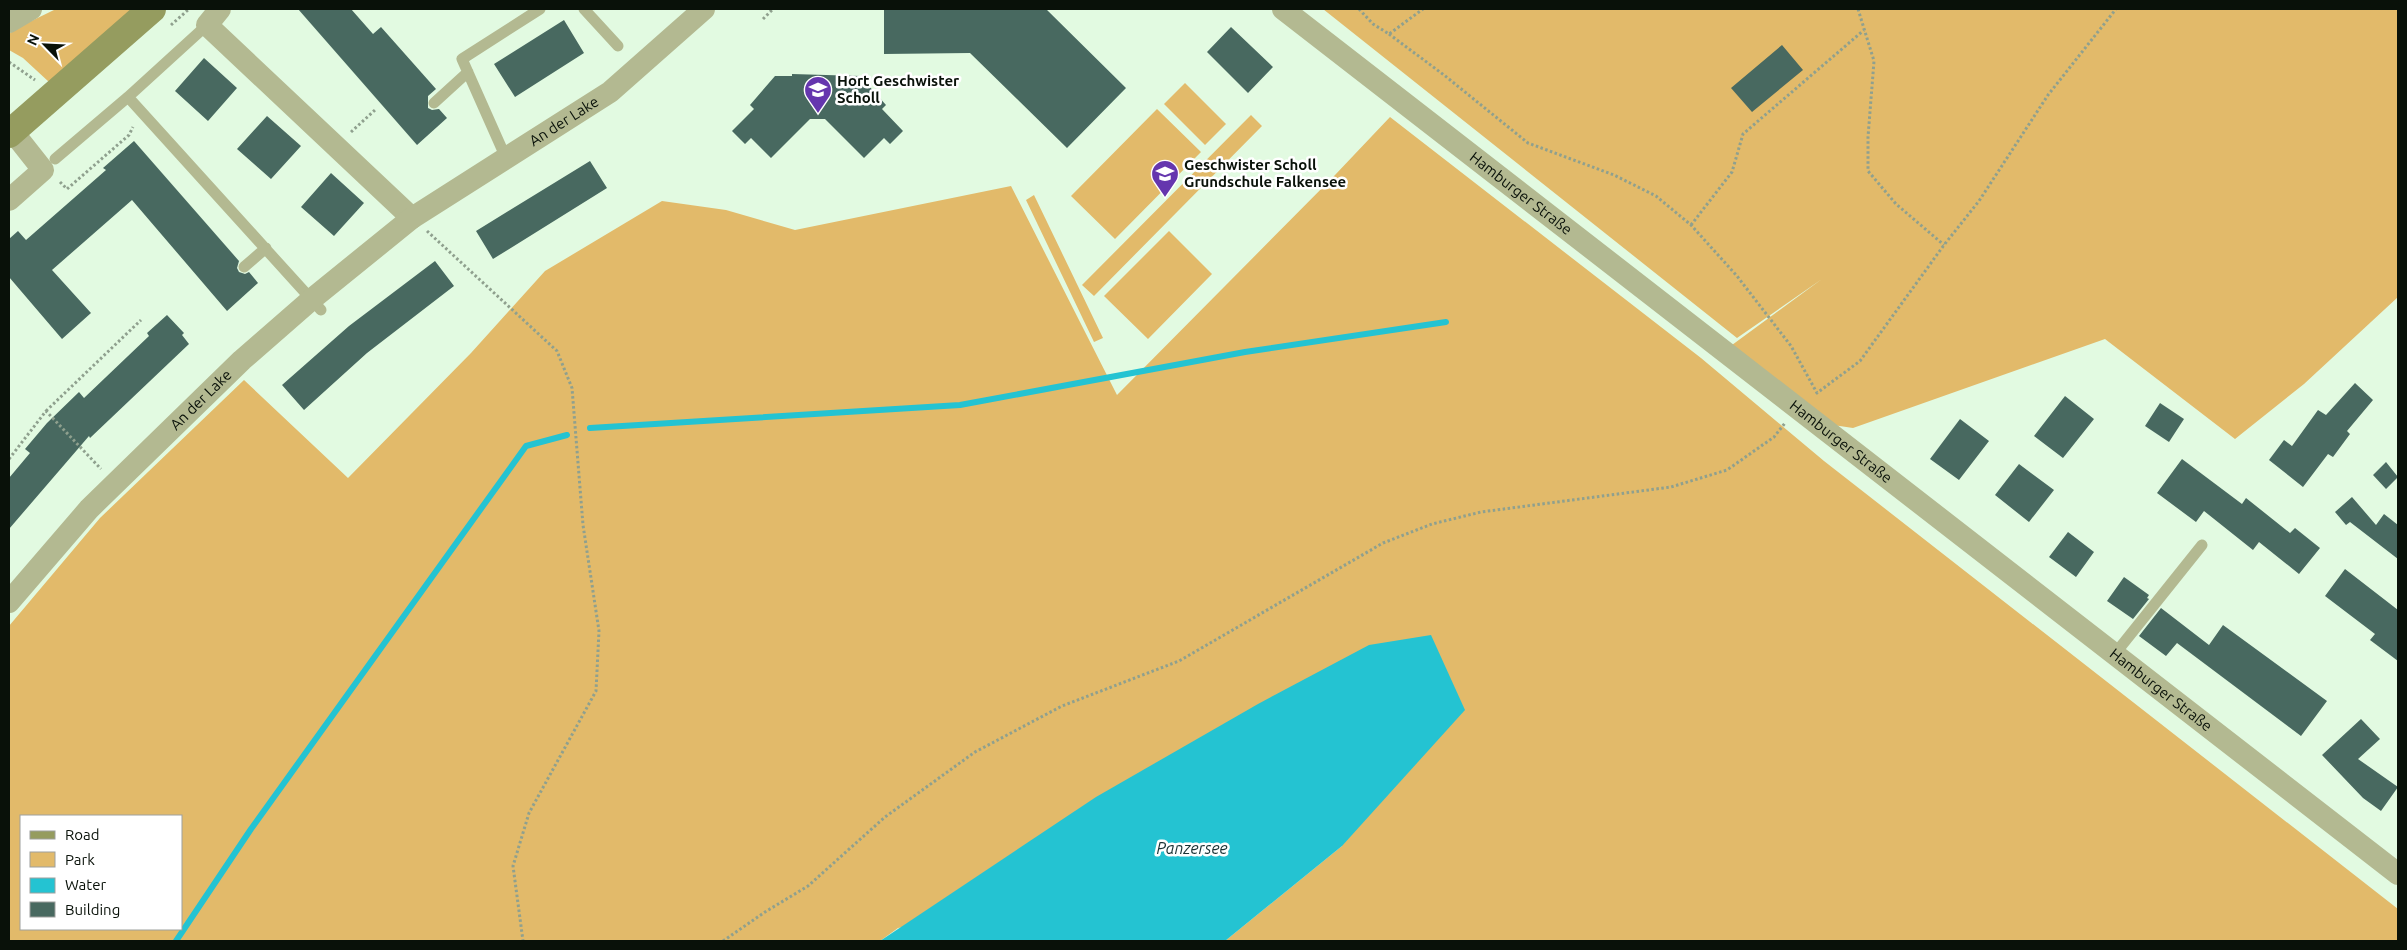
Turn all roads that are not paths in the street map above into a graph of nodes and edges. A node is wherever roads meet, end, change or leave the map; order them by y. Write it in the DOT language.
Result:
graph roads {
  1 [pos="31,9"];
  2 [pos="152,9"];
  3 [pos="540,9"];
  4 [pos="584,9"];
  5 [pos="704,9"];
  6 [pos="1283,9"];
  7 [pos="214,17"];
  8 [pos="9,22"];
  9 [pos="618,46"];
  10 [pos="468,72"];
  11 [pos="128,97"];
  12 [pos="434,103"];
  13 [pos="10,130"];
  14 [pos="506,158"];
  15 [pos="56,159"];
  16 [pos="9,200"];
  17 [pos="412,218"];
  18 [pos="266,248"];
  19 [pos="244,267"];
  20 [pos="317,305"];
  21 [pos="2202,545"];
  22 [pos="9,602"];
  23 [pos="2114,655"];
  24 [pos="2398,874"];
  1 -- 8 [label="street"];
  2 -- 13 [label="main road"];
  3 -- 10 [label="lane"];
  4 -- 9 [label="lane"];
  5 -- 14 [label="street, An der Lake"];
  6 -- 23 [label="street, Hamburger Straße"];
  7 -- 11 [label="lane"];
  7 -- 17 [label="street"];
  10 -- 12 [label="lane"];
  10 -- 14 [label="lane"];
  11 -- 15 [label="lane"];
  11 -- 18 [label="lane"];
  13 -- 16 [label="street"];
  14 -- 17 [label="street, An der Lake"];
  17 -- 20 [label="street, An der Lake"];
  18 -- 19 [label="lane"];
  18 -- 20 [label="lane"];
  20 -- 22 [label="street, An der Lake"];
  21 -- 23 [label="lane"];
  23 -- 24 [label="street, Hamburger Straße"];
}
